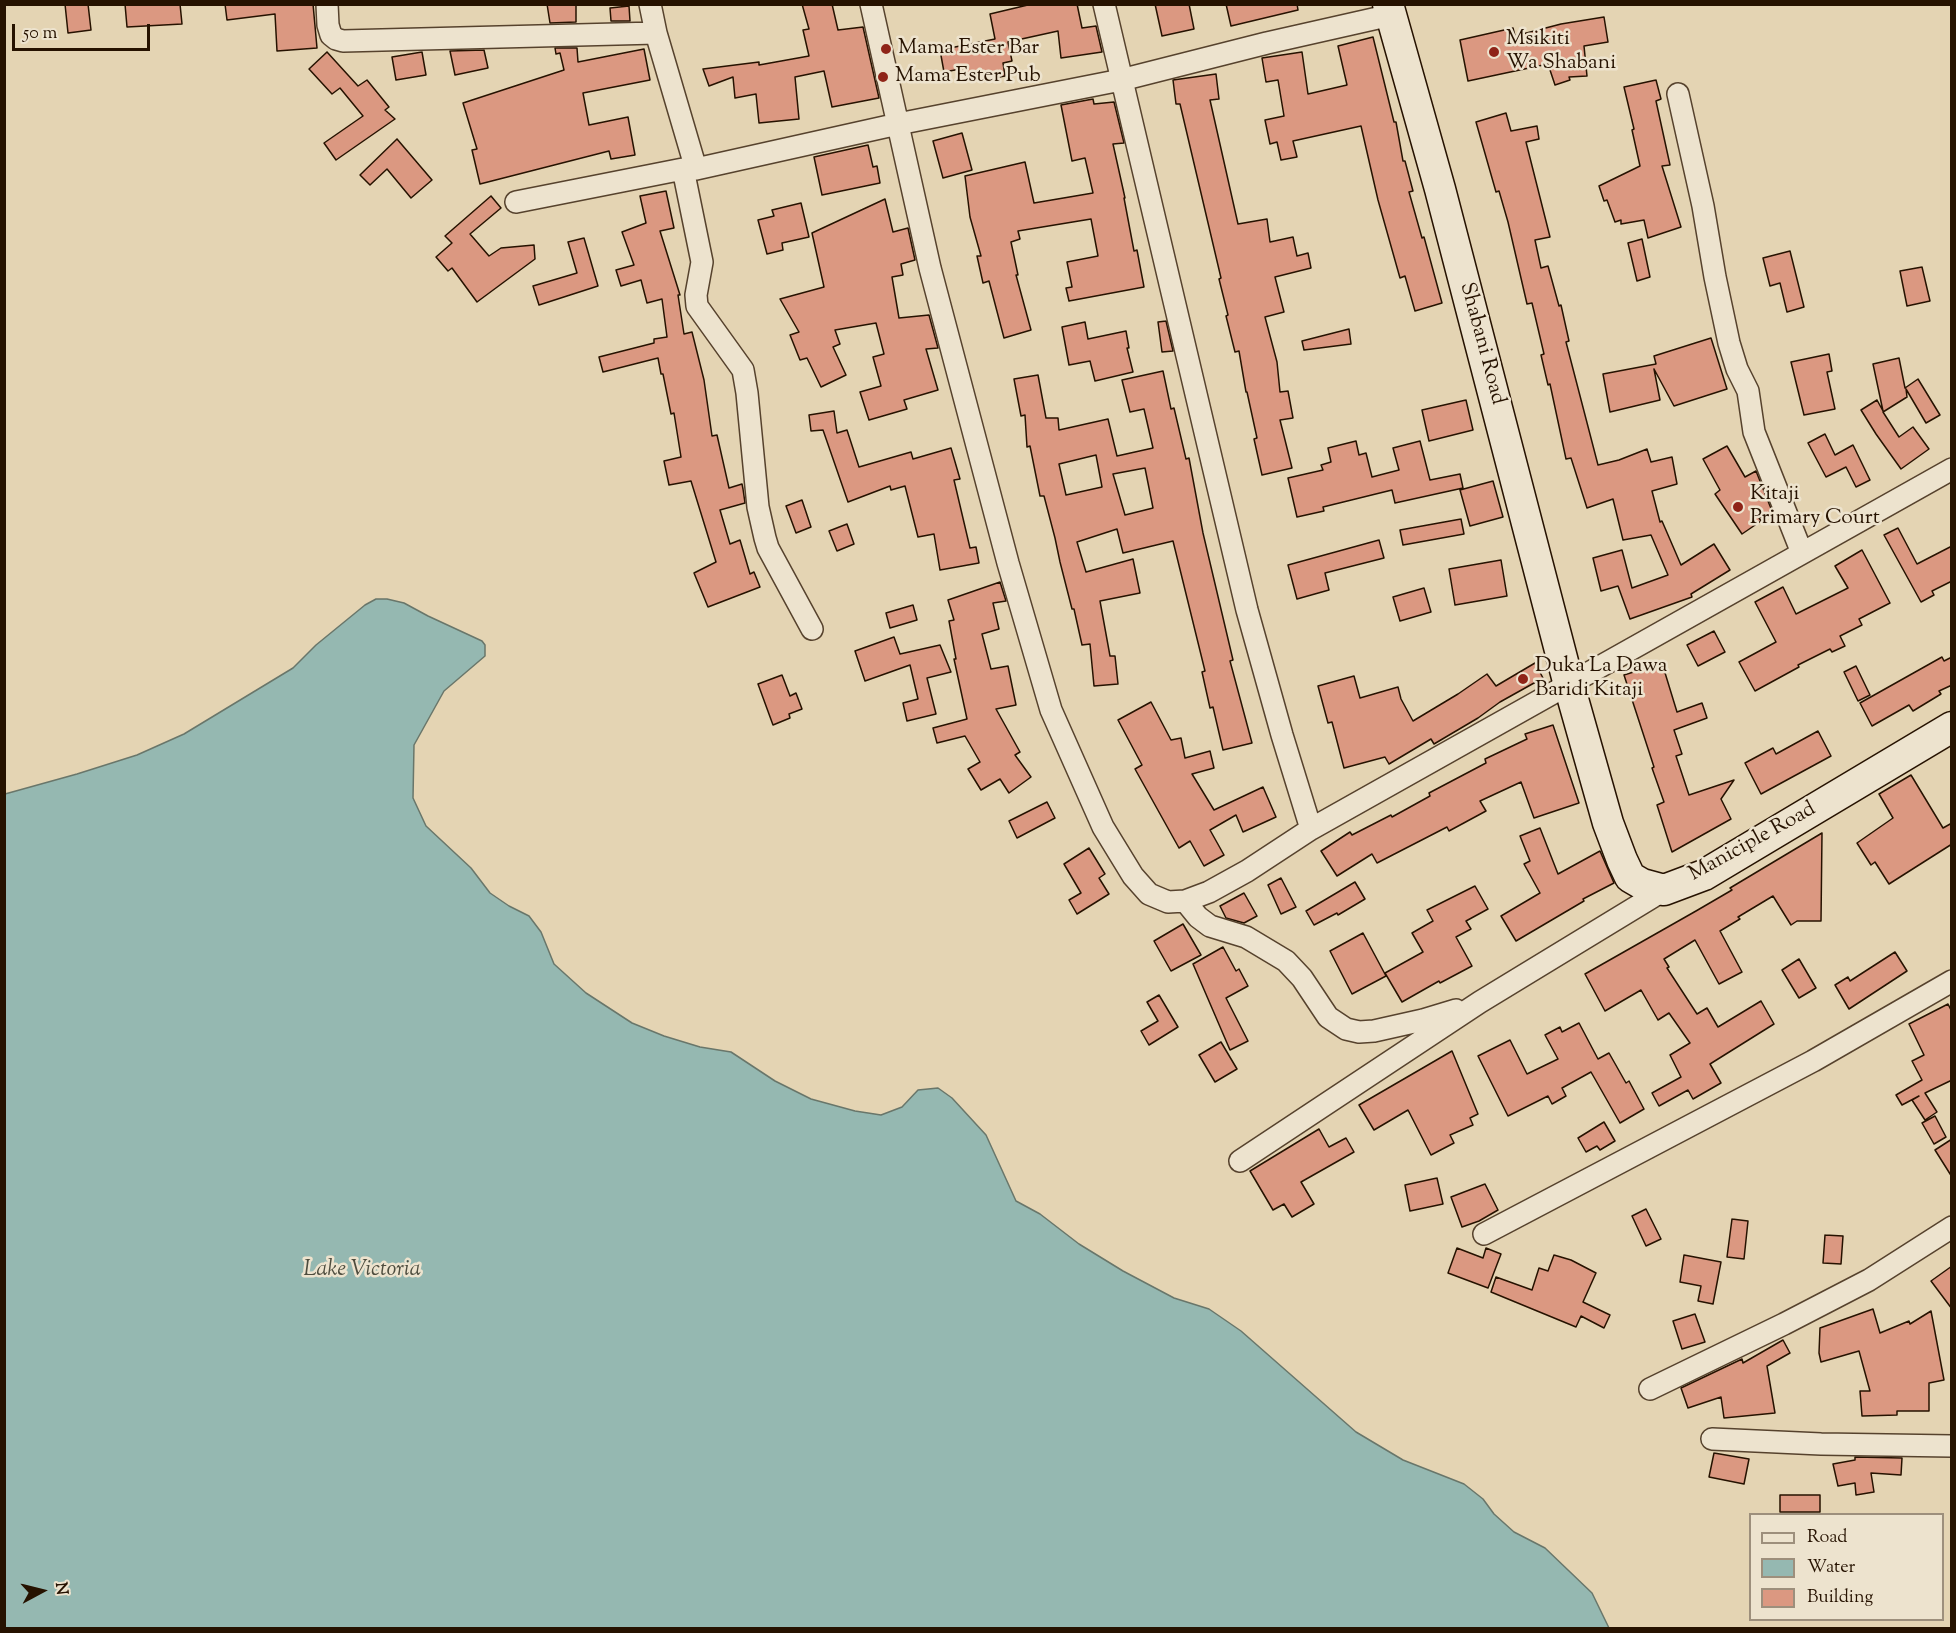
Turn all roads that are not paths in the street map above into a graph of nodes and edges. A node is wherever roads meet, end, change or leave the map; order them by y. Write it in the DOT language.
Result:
graph roads {
  1 [pos="327,4"];
  2 [pos="650,4"];
  3 [pos="871,4"];
  4 [pos="1104,4"];
  5 [pos="1390,10"];
  6 [pos="656,33"];
  7 [pos="1121,80"];
  8 [pos="1678,94"];
  9 [pos="898,124"];
  10 [pos="690,169"];
  11 [pos="516,202"];
  12 [pos="1952,469"];
  13 [pos="1802,553"];
  14 [pos="812,629"];
  15 [pos="1569,685"];
  16 [pos="1952,727"];
  17 [pos="1311,829"];
  18 [pos="1664,890"];
  19 [pos="1185,901"];
  20 [pos="1952,981"];
  21 [pos="1480,1002"];
  22 [pos="1240,1161"];
  23 [pos="1952,1227"];
  24 [pos="1484,1234"];
  25 [pos="1650,1389"];
  26 [pos="1712,1439"];
  27 [pos="1952,1446"];
  1 -- 6 [label="street"];
  2 -- 6 [label="street"];
  3 -- 9 [label="street"];
  4 -- 7 [label="street"];
  5 -- 7 [label="street"];
  5 -- 15 [label="street, Shabani Road"];
  6 -- 10 [label="street"];
  7 -- 9 [label="street"];
  7 -- 17 [label="street"];
  8 -- 13 [label="street"];
  9 -- 10 [label="street"];
  9 -- 19 [label="street"];
  10 -- 11 [label="street"];
  10 -- 14 [label="street"];
  12 -- 13 [label="street"];
  13 -- 15 [label="street"];
  15 -- 17 [label="street"];
  15 -- 18 [label="street, Maniciple Road"];
  16 -- 18 [label="street, Maniciple Road"];
  17 -- 19 [label="street"];
  18 -- 21 [label="street"];
  19 -- 21 [label="street"];
  20 -- 24 [label="street"];
  21 -- 22 [label="street"];
  23 -- 25 [label="street"];
  26 -- 27 [label="street"];
}
